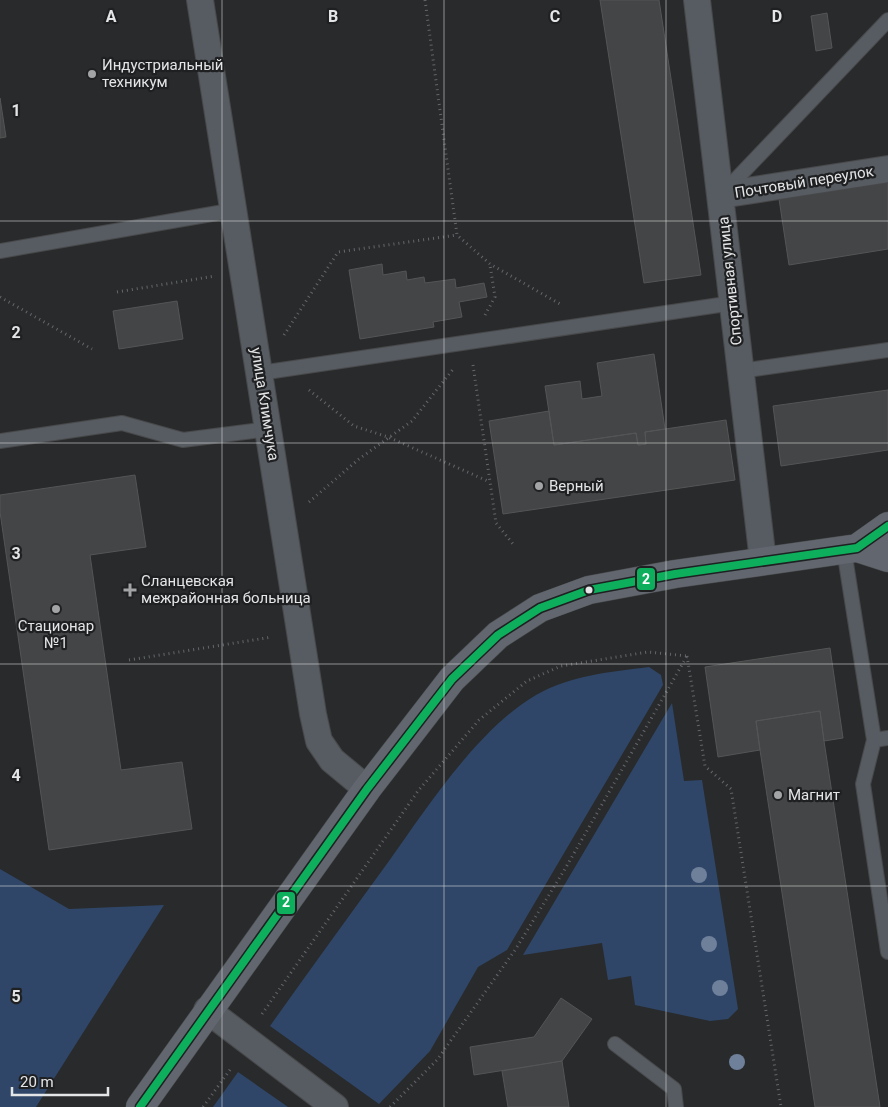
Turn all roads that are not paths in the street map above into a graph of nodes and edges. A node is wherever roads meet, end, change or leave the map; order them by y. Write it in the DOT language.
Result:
graph roads {
  1 [pos="200,0"];
  2 [pos="697,0"];
  3 [pos="888,20"];
  4 [pos="888,169"];
  5 [pos="721,195"];
  6 [pos="235,210"];
  7 [pos="0,250"];
  8 [pos="733,303"];
  9 [pos="888,350"];
  10 [pos="740,371"];
  11 [pos="260,373"];
  12 [pos="268,429"];
  13 [pos="0,441"];
  14 [pos="888,526"];
  15 [pos="850,549"];
  16 [pos="888,558"];
  17 [pos="763,562"];
  18 [pos="888,738"];
  19 [pos="874,740"];
  20 [pos="367,789"];
  21 [pos="888,952"];
  22 [pos="207,1010"];
  23 [pos="615,1044"];
  24 [pos="140,1107"];
  25 [pos="335,1107"];
  26 [pos="676,1107"];
  1 -- 6 [label="street, улица Климчука"];
  2 -- 5 [label="street, Спортивная улица"];
  3 -- 5 [label="lane"];
  4 -- 5 [label="street, Почтовый переулок"];
  5 -- 8 [label="street, Спортивная улица"];
  6 -- 7 [label="lane"];
  6 -- 11 [label="street, улица Климчука"];
  8 -- 10 [label="street, Спортивная улица"];
  8 -- 11 [label="lane"];
  9 -- 10 [label="lane"];
  10 -- 17 [label="street, Спортивная улица"];
  11 -- 12 [label="street, улица Климчука"];
  12 -- 13 [label="lane"];
  12 -- 20 [label="street, улица Климчука"];
  14 -- 15 [label="main road"];
  15 -- 16 [label="main road"];
  15 -- 17 [label="main road"];
  15 -- 19 [label="lane"];
  17 -- 20 [label="main road"];
  18 -- 19 [label="lane"];
  19 -- 21 [label="lane"];
  20 -- 22 [label="main road"];
  22 -- 24 [label="main road"];
  22 -- 25 [label="street"];
  23 -- 26 [label="lane"];
}
